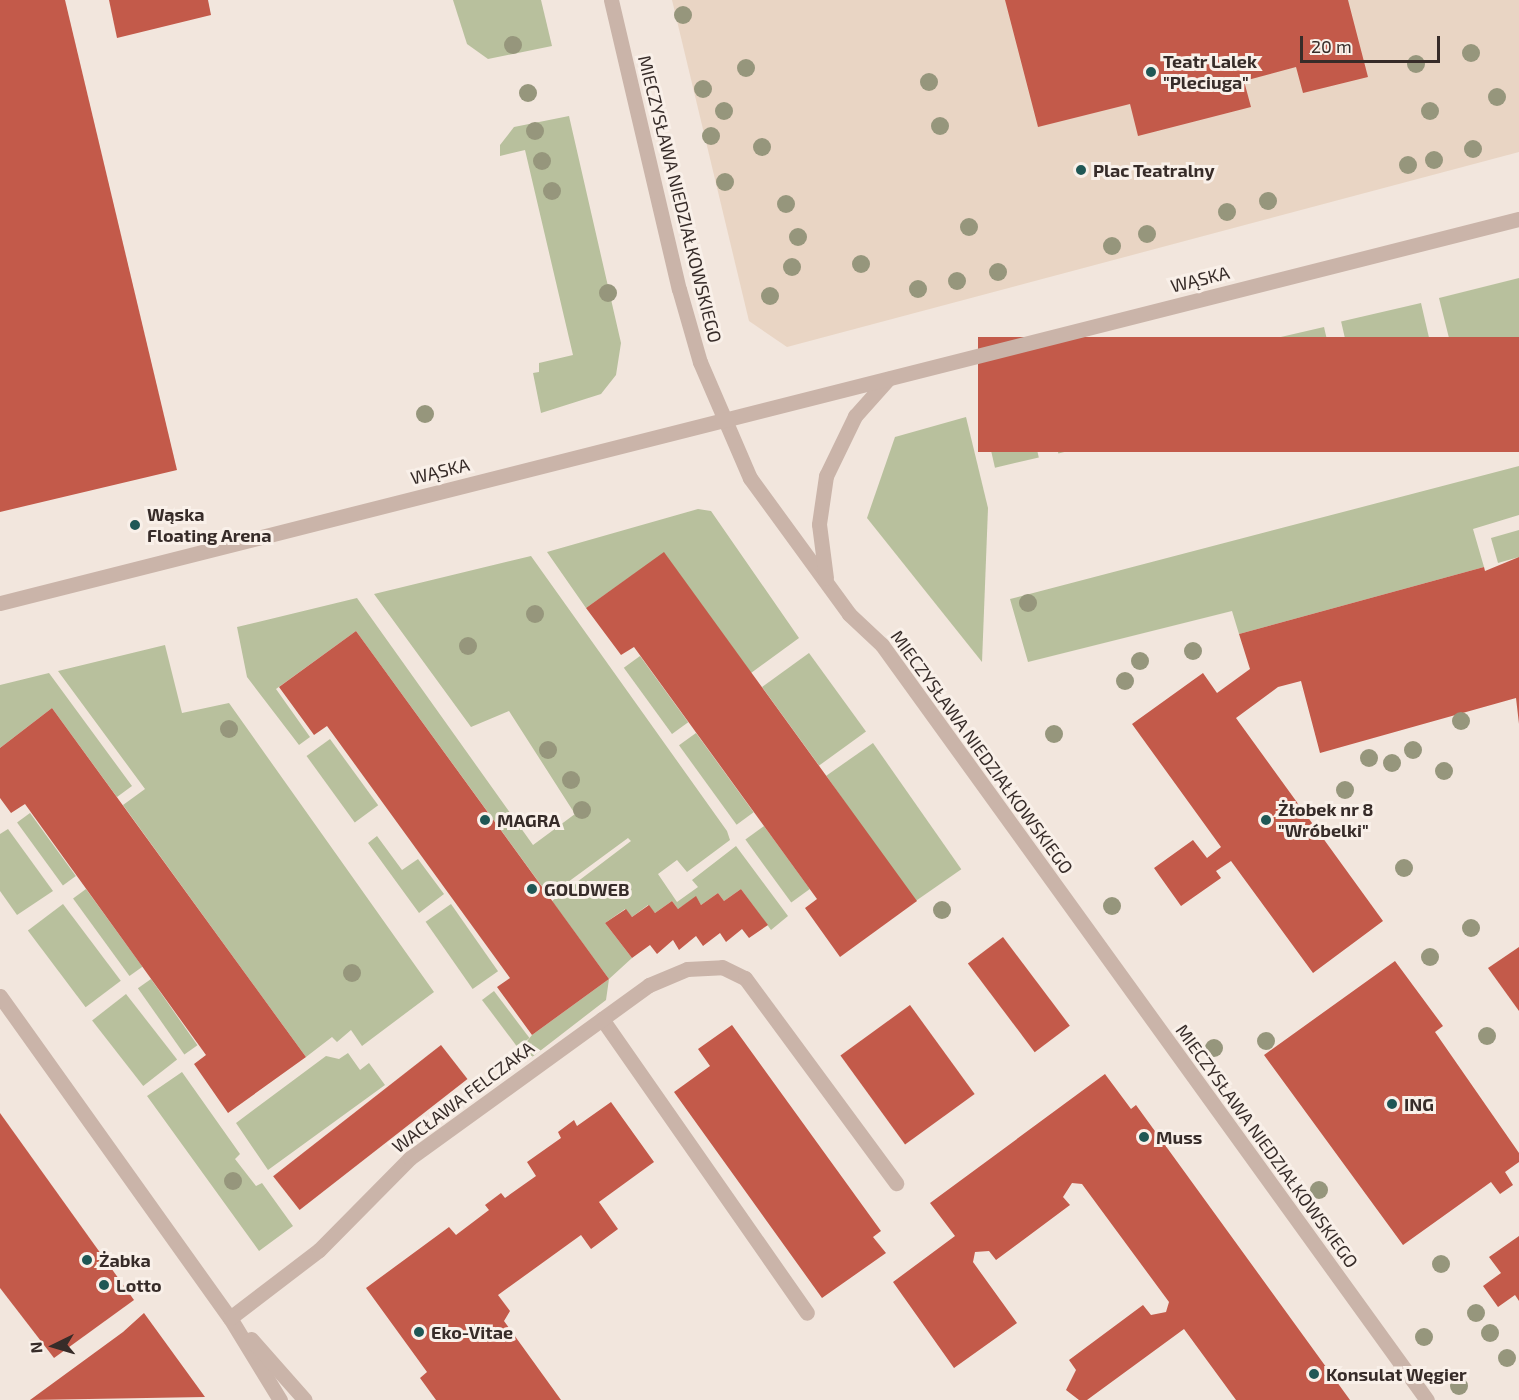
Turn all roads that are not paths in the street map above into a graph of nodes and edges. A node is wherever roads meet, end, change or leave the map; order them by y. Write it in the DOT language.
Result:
graph roads {
  1 [pos="611,0"];
  2 [pos="1519,219"];
  3 [pos="890,378"];
  4 [pos="724,420"];
  5 [pos="829,585"];
  6 [pos="0,603"];
  7 [pos="0,996"];
  8 [pos="602,1019"];
  9 [pos="896,1183"];
  10 [pos="807,1313"];
  11 [pos="230,1318"];
  12 [pos="280,1400"];
  13 [pos="305,1400"];
  14 [pos="1427,1400"];
  1 -- 4 [label="street, MIECZYSŁAWA NIEDZIAŁKOWSKIEGO"];
  2 -- 3 [label="street, WĄSKA"];
  3 -- 4 [label="street, WĄSKA"];
  3 -- 5 [label="street"];
  4 -- 5 [label="street, MIECZYSŁAWA NIEDZIAŁKOWSKIEGO"];
  4 -- 6 [label="street, WĄSKA"];
  5 -- 14 [label="street, MIECZYSŁAWA NIEDZIAŁKOWSKIEGO"];
  7 -- 11 [label="street"];
  8 -- 9 [label="street, WACŁAWA FELCZAKA"];
  8 -- 10 [label="street"];
  8 -- 11 [label="street, WACŁAWA FELCZAKA"];
  11 -- 12 [label="street"];
  11 -- 13 [label="street"];
}
